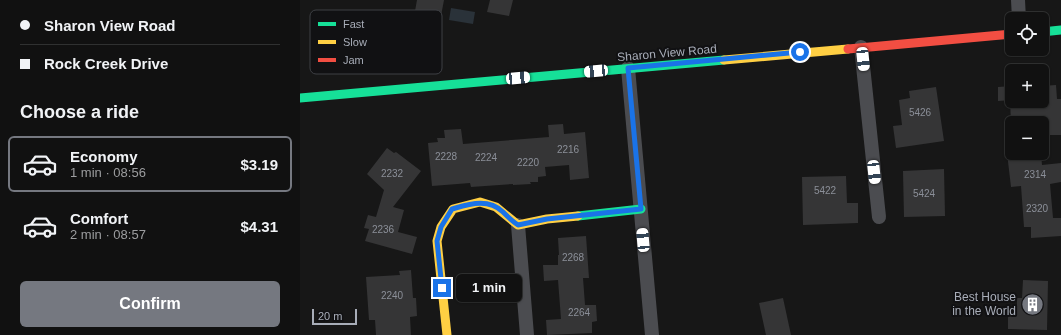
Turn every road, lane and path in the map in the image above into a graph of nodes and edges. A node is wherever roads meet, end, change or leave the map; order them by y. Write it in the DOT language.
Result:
graph roads {
  1 [pos="1018,0"];
  2 [pos="1019,12"];
  3 [pos="1061,30"];
  4 [pos="1049,31"];
  5 [pos="1005,35"];
  6 [pos="861,47"];
  7 [pos="628,68"];
  8 [pos="300,98"];
  9 [pos="641,209"];
  10 [pos="879,217"];
  11 [pos="518,225"];
  12 [pos="447,335"];
  13 [pos="527,335"];
  14 [pos="652,335"];
  1 -- 2 [label="street"];
  3 -- 4 [label="street"];
  5 -- 6 [label="street, Sharon View Road"];
  6 -- 7 [label="street, Sharon View Road"];
  6 -- 10 [label="street"];
  7 -- 8 [label="street, Sharon View Road"];
  7 -- 9 [label="street"];
  9 -- 11 [label="street"];
  9 -- 14 [label="street"];
  11 -- 12 [label="street"];
  11 -- 13 [label="street"];
}
